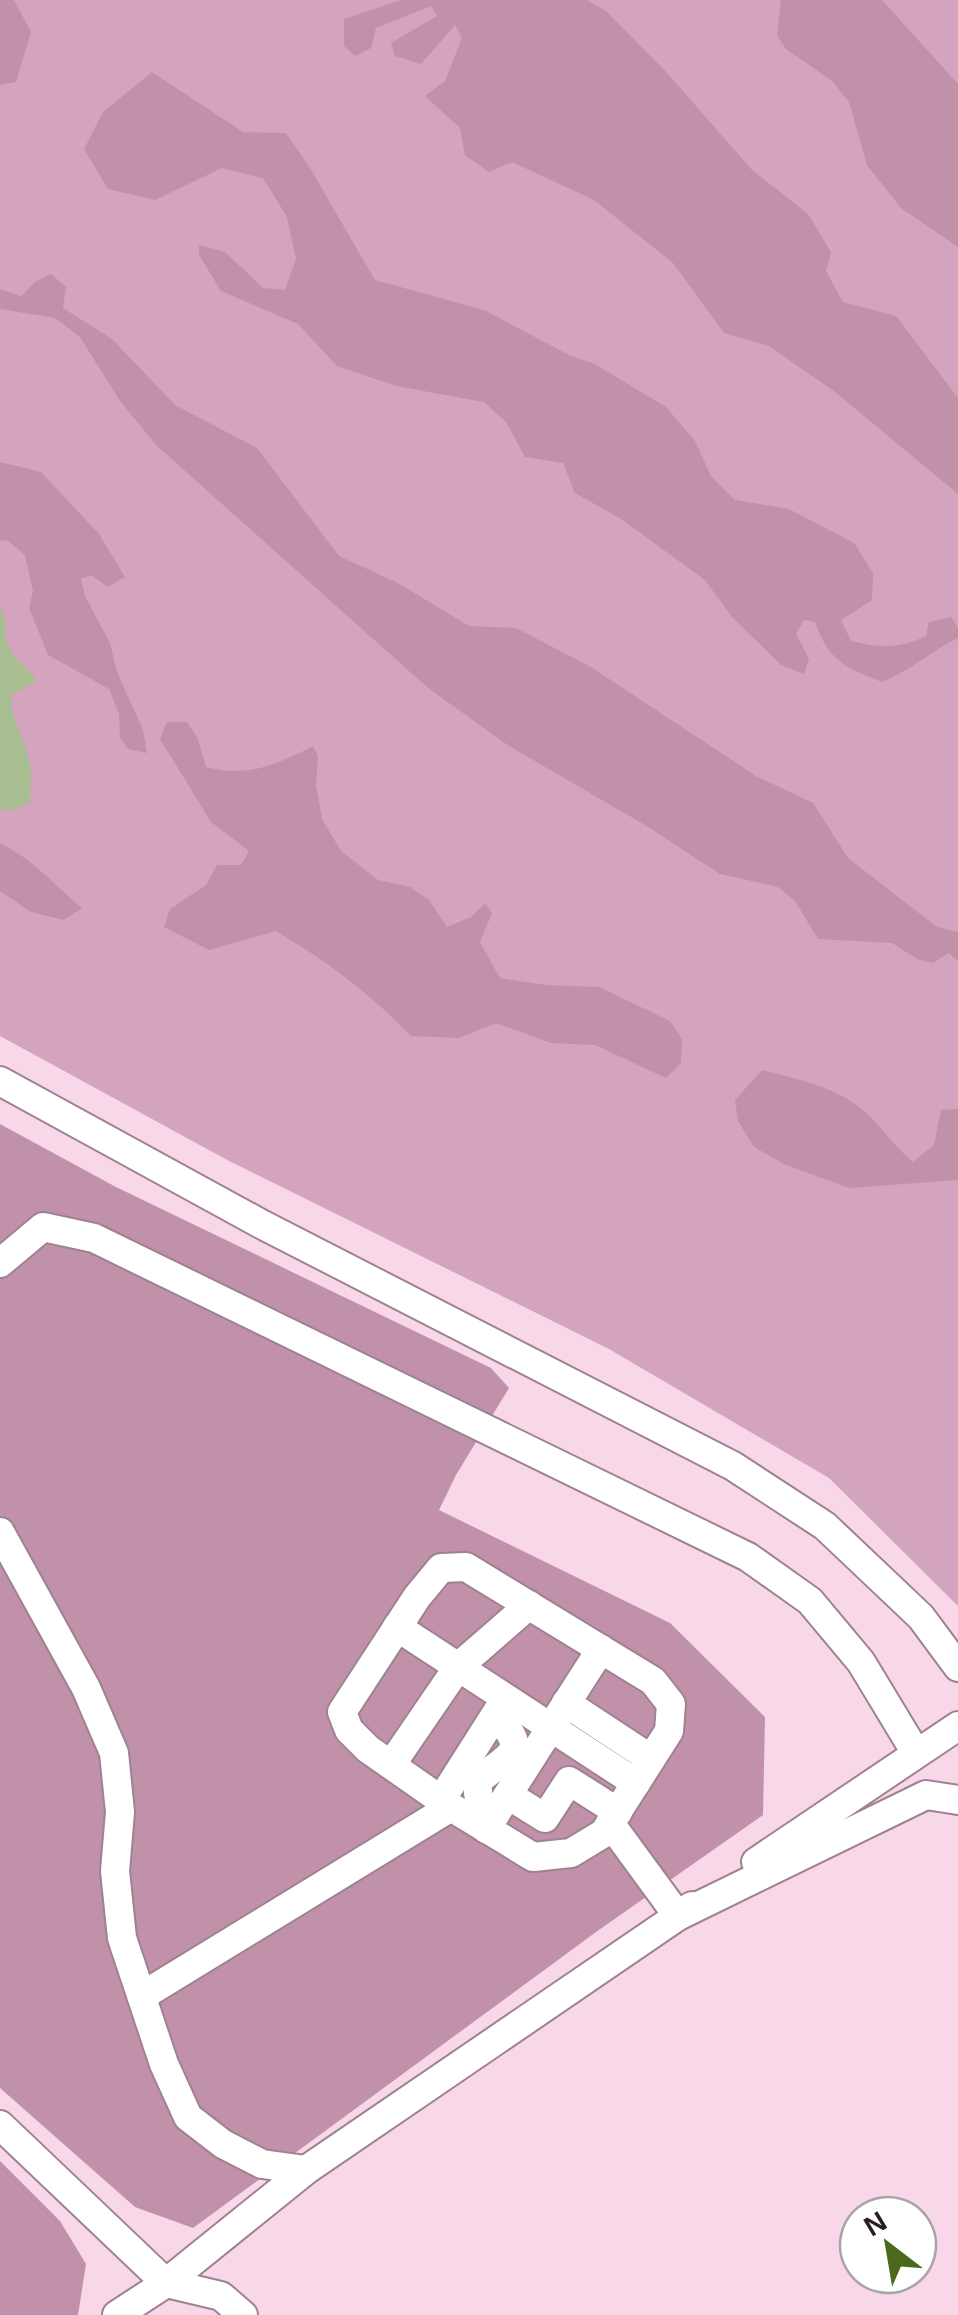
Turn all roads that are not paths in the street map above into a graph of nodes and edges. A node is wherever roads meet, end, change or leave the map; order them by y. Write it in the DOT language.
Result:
graph roads {
  1 [pos="0,1081"];
  2 [pos="0,1263"];
  3 [pos="0,1532"];
  4 [pos="530,1605"];
  5 [pos="398,1628"];
  6 [pos="601,1649"];
  7 [pos="458,1668"];
  8 [pos="958,1668"];
  9 [pos="566,1704"];
  10 [pos="500,1708"];
  11 [pos="958,1726"];
  12 [pos="550,1728"];
  13 [pos="916,1754"];
  14 [pos="651,1758"];
  15 [pos="391,1765"];
  16 [pos="636,1783"];
  17 [pos="958,1800"];
  18 [pos="446,1803"];
  19 [pos="496,1813"];
  20 [pos="614,1818"];
  21 [pos="678,1916"];
  22 [pos="142,1996"];
  23 [pos="0,2125"];
  24 [pos="306,2170"];
  25 [pos="166,2283"];
  26 [pos="117,2315"];
  27 [pos="243,2315"];
  1 -- 8 [label="street"];
  2 -- 13 [label="street"];
  3 -- 22 [label="street"];
  4 -- 5 [label="street"];
  4 -- 6 [label="street"];
  4 -- 7 [label="street"];
  5 -- 7 [label="street"];
  5 -- 15 [label="street"];
  6 -- 9 [label="street"];
  6 -- 14 [label="street"];
  7 -- 10 [label="street"];
  7 -- 15 [label="street"];
  9 -- 12 [label="street"];
  9 -- 14 [label="street"];
  10 -- 12 [label="street"];
  10 -- 18 [label="street"];
  10 -- 19 [label="street"];
  11 -- 13 [label="street"];
  12 -- 16 [label="street"];
  12 -- 19 [label="street"];
  13 -- 21 [label="street"];
  14 -- 16 [label="street"];
  15 -- 18 [label="street"];
  16 -- 20 [label="street"];
  17 -- 21 [label="street"];
  18 -- 19 [label="street"];
  18 -- 22 [label="street"];
  19 -- 20 [label="street"];
  19 -- 20 [label="street"];
  20 -- 21 [label="street"];
  21 -- 24 [label="street"];
  22 -- 24 [label="street"];
  23 -- 25 [label="street"];
  24 -- 25 [label="street"];
  25 -- 26 [label="street"];
  25 -- 27 [label="street"];
}
